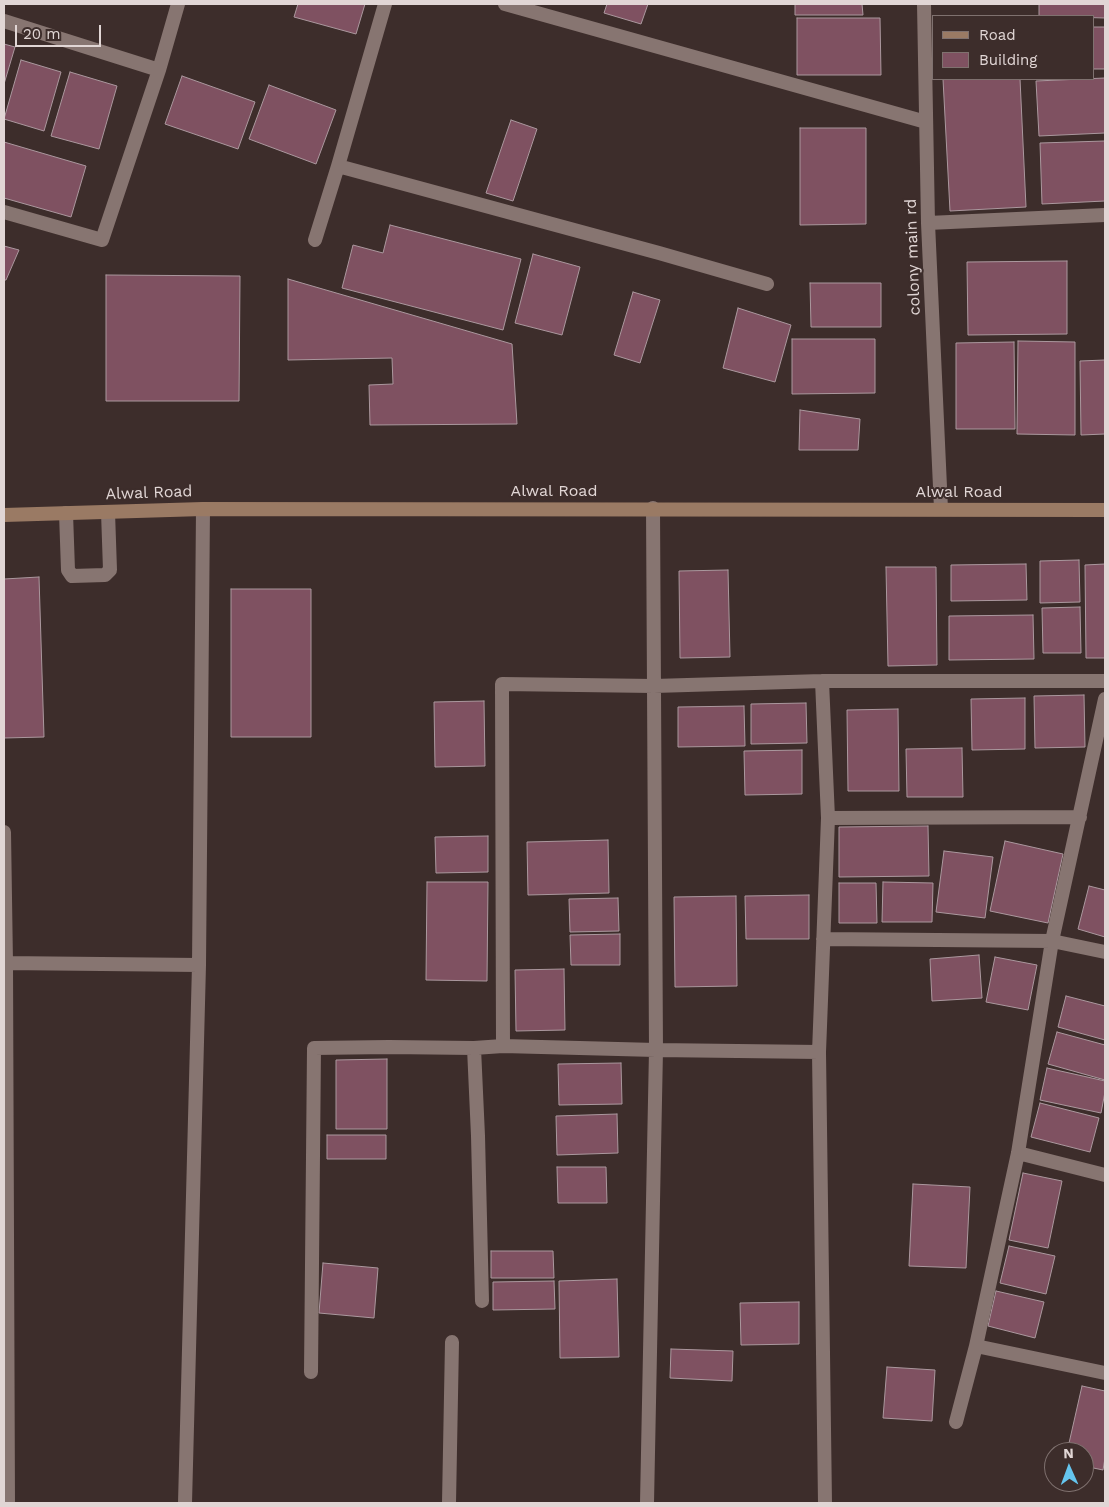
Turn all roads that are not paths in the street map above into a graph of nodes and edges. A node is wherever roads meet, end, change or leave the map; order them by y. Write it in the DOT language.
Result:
graph roads {
  1 [pos="178,4"];
  2 [pos="385,4"];
  3 [pos="505,4"];
  4 [pos="924,4"];
  5 [pos="4,22"];
  6 [pos="159,70"];
  7 [pos="926,122"];
  8 [pos="338,166"];
  9 [pos="4,212"];
  10 [pos="1105,215"];
  11 [pos="928,223"];
  12 [pos="315,240"];
  13 [pos="767,284"];
  14 [pos="653,508"];
  15 [pos="204,509"];
  16 [pos="941,509"];
  17 [pos="1105,510"];
  18 [pos="108,512"];
  19 [pos="66,513"];
  20 [pos="4,515"];
  21 [pos="822,681"];
  22 [pos="1105,681"];
  23 [pos="654,686"];
  24 [pos="1105,699"];
  25 [pos="1080,817"];
  26 [pos="828,818"];
  27 [pos="4,832"];
  28 [pos="823,939"];
  29 [pos="1052,941"];
  30 [pos="1105,952"];
  31 [pos="5,963"];
  32 [pos="199,965"];
  33 [pos="503,1046"];
  34 [pos="474,1048"];
  35 [pos="656,1050"];
  36 [pos="819,1052"];
  37 [pos="1018,1153"];
  38 [pos="1105,1175"];
  39 [pos="482,1300"];
  40 [pos="452,1342"];
  41 [pos="976,1346"];
  42 [pos="311,1372"];
  43 [pos="1105,1373"];
  44 [pos="956,1422"];
  45 [pos="8,1503"];
  46 [pos="184,1503"];
  47 [pos="449,1503"];
  48 [pos="646,1503"];
  49 [pos="825,1503"];
  1 -- 6 [label="street"];
  2 -- 8 [label="street"];
  3 -- 7 [label="street"];
  4 -- 7 [label="street, colony main rd"];
  5 -- 6 [label="street"];
  6 -- 9 [label="street"];
  7 -- 11 [label="street, colony main rd"];
  8 -- 12 [label="street"];
  8 -- 13 [label="street"];
  10 -- 11 [label="street"];
  11 -- 16 [label="street, colony main rd"];
  14 -- 15 [label="main road, Alwal Road"];
  14 -- 16 [label="main road, Alwal Road"];
  14 -- 23 [label="street"];
  15 -- 18 [label="main road, Alwal Road"];
  15 -- 32 [label="street"];
  16 -- 17 [label="main road, Alwal Road"];
  18 -- 19 [label="main road, Alwal Road"];
  18 -- 19 [label="street"];
  19 -- 20 [label="main road, Alwal Road"];
  21 -- 22 [label="street"];
  21 -- 23 [label="street"];
  21 -- 26 [label="street"];
  23 -- 33 [label="street"];
  23 -- 35 [label="street"];
  24 -- 25 [label="street"];
  25 -- 26 [label="street"];
  25 -- 29 [label="street"];
  26 -- 28 [label="street"];
  27 -- 31 [label="street"];
  28 -- 29 [label="street"];
  28 -- 36 [label="street"];
  29 -- 30 [label="street"];
  29 -- 37 [label="street"];
  31 -- 32 [label="street"];
  31 -- 45 [label="street"];
  32 -- 46 [label="street"];
  33 -- 34 [label="street"];
  33 -- 35 [label="street"];
  34 -- 39 [label="street"];
  34 -- 42 [label="street"];
  35 -- 36 [label="street"];
  35 -- 48 [label="street"];
  36 -- 49 [label="street"];
  37 -- 38 [label="street"];
  37 -- 41 [label="street"];
  40 -- 47 [label="street"];
  41 -- 43 [label="street"];
  41 -- 44 [label="street"];
}
